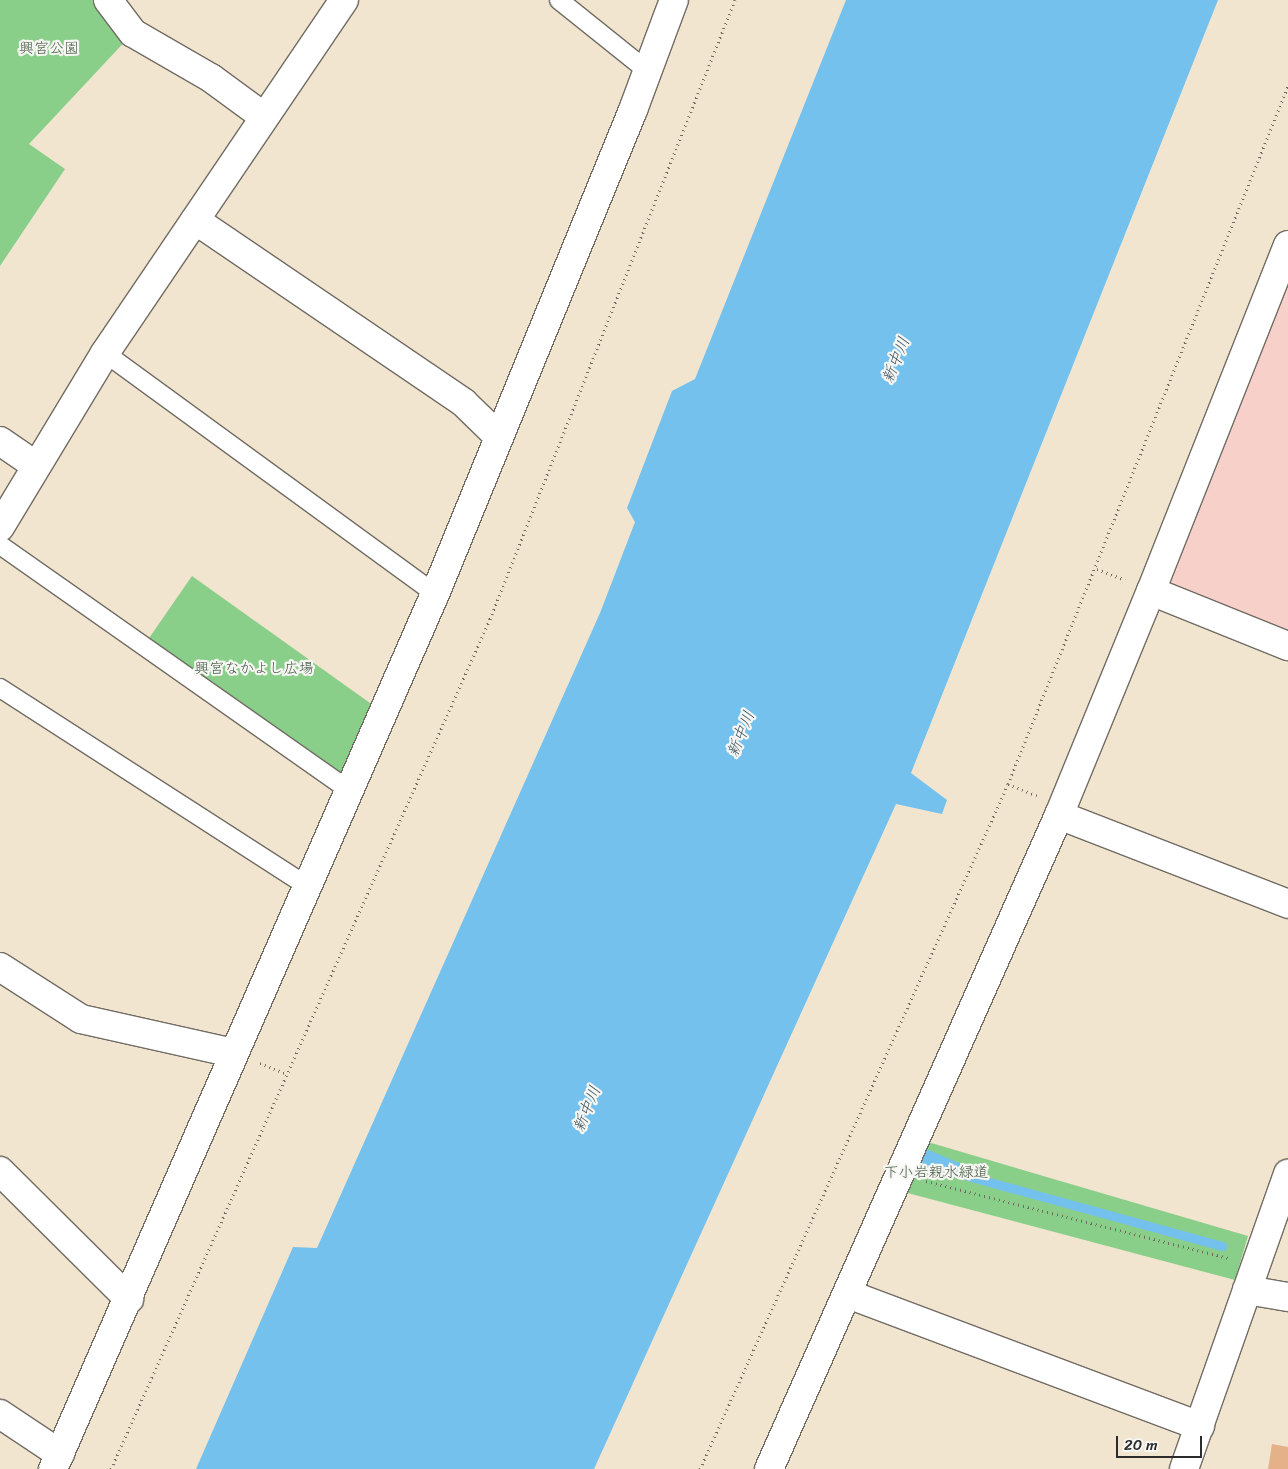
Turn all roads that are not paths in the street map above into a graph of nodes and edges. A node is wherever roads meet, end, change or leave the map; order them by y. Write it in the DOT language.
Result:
graph roads {
  1 [pos="108,0"];
  2 [pos="344,0"];
  3 [pos="559,0"];
  4 [pos="674,0"];
  5 [pos="645,69"];
  6 [pos="264,117"];
  7 [pos="195,220"];
  8 [pos="1288,245"];
  9 [pos="105,353"];
  10 [pos="499,437"];
  11 [pos="0,441"];
  12 [pos="35,465"];
  13 [pos="0,527"];
  14 [pos="0,545"];
  15 [pos="1141,587"];
  16 [pos="435,594"];
  17 [pos="1288,646"];
  18 [pos="0,688"];
  19 [pos="348,790"];
  20 [pos="1050,806"];
  21 [pos="309,887"];
  22 [pos="1288,904"];
  23 [pos="0,967"];
  24 [pos="233,1053"];
  25 [pos="0,1171"];
  26 [pos="1288,1174"];
  27 [pos="1251,1278"];
  28 [pos="848,1294"];
  29 [pos="1288,1297"];
  30 [pos="129,1299"];
  31 [pos="0,1414"];
  32 [pos="1200,1426"];
  33 [pos="56,1461"];
  34 [pos="769,1469"];
  35 [pos="1184,1469"];
  1 -- 6 [label="street"];
  2 -- 6 [label="street"];
  3 -- 5 [label="lane"];
  4 -- 5 [label="street"];
  5 -- 10 [label="street"];
  6 -- 7 [label="street"];
  7 -- 9 [label="street"];
  7 -- 10 [label="street"];
  8 -- 15 [label="street"];
  9 -- 12 [label="street"];
  9 -- 16 [label="lane"];
  10 -- 16 [label="street"];
  11 -- 12 [label="street"];
  12 -- 13 [label="street"];
  14 -- 19 [label="lane"];
  15 -- 17 [label="street"];
  15 -- 20 [label="street"];
  16 -- 19 [label="street"];
  18 -- 21 [label="lane"];
  19 -- 21 [label="street"];
  20 -- 22 [label="street"];
  20 -- 28 [label="street"];
  21 -- 24 [label="street"];
  23 -- 24 [label="street"];
  24 -- 30 [label="street"];
  25 -- 30 [label="street"];
  26 -- 27 [label="street"];
  27 -- 29 [label="street"];
  27 -- 32 [label="street"];
  28 -- 32 [label="street"];
  28 -- 34 [label="street"];
  30 -- 33 [label="street"];
  31 -- 33 [label="street"];
  32 -- 35 [label="street"];
}
